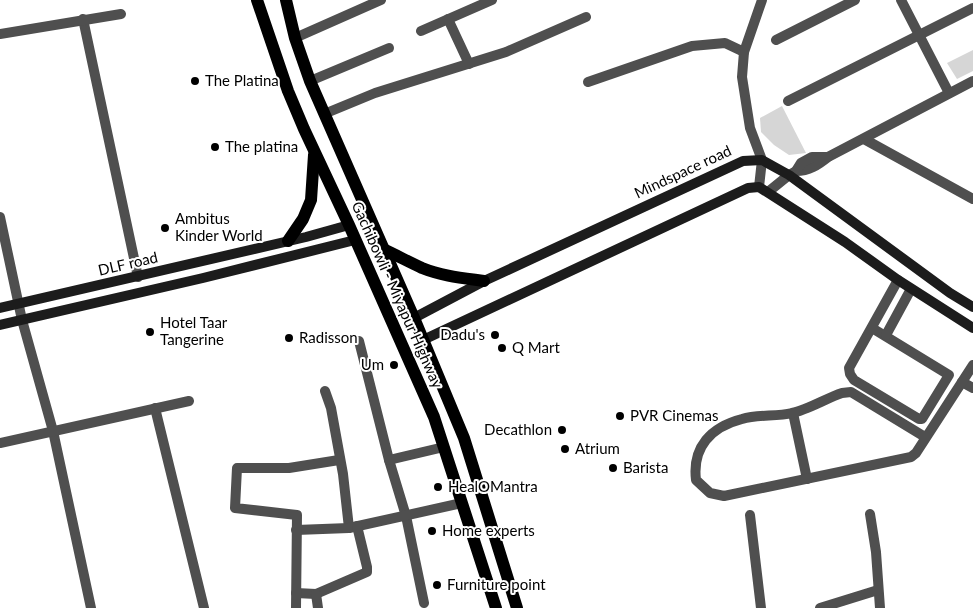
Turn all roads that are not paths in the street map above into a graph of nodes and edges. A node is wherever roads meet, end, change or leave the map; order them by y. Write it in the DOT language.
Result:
graph roads {
  1 [pos="258,0"];
  2 [pos="286,0"];
  3 [pos="381,0"];
  4 [pos="492,0"];
  5 [pos="762,0"];
  6 [pos="856,0"];
  7 [pos="901,0"];
  8 [pos="365,3"];
  9 [pos="973,8"];
  10 [pos="121,14"];
  11 [pos="586,18"];
  12 [pos="83,19"];
  13 [pos="448,19"];
  14 [pos="421,31"];
  15 [pos="0,34"];
  16 [pos="919,35"];
  17 [pos="295,38"];
  18 [pos="776,40"];
  19 [pos="389,48"];
  20 [pos="744,52"];
  21 [pos="469,64"];
  22 [pos="310,81"];
  23 [pos="973,81"];
  24 [pos="588,82"];
  25 [pos="949,93"];
  26 [pos="788,100"];
  27 [pos="324,114"];
  28 [pos="864,139"];
  29 [pos="314,151"];
  30 [pos="762,160"];
  31 [pos="792,173"];
  32 [pos="759,187"];
  33 [pos="768,192"];
  34 [pos="973,199"];
  35 [pos="0,217"];
  36 [pos="349,225"];
  37 [pos="355,240"];
  38 [pos="288,241"];
  39 [pos="383,248"];
  40 [pos="138,277"];
  41 [pos="898,280"];
  42 [pos="484,281"];
  43 [pos="911,289"];
  44 [pos="19,305"];
  45 [pos="973,307"];
  46 [pos="0,308"];
  47 [pos="414,318"];
  48 [pos="22,320"];
  49 [pos="0,325"];
  50 [pos="872,328"];
  51 [pos="973,328"];
  52 [pos="886,335"];
  53 [pos="423,340"];
  54 [pos="359,341"];
  55 [pos="973,365"];
  56 [pos="962,382"];
  57 [pos="973,388"];
  58 [pos="325,391"];
  59 [pos="189,401"];
  60 [pos="155,408"];
  61 [pos="793,413"];
  62 [pos="53,431"];
  63 [pos="926,437"];
  64 [pos="0,443"];
  65 [pos="444,447"];
  66 [pos="339,460"];
  67 [pos="389,460"];
  68 [pos="807,479"];
  69 [pos="462,503"];
  70 [pos="870,514"];
  71 [pos="750,515"];
  72 [pos="406,516"];
  73 [pos="353,527"];
  74 [pos="296,530"];
  75 [pos="878,590"];
  76 [pos="296,593"];
  77 [pos="316,594"];
  78 [pos="424,603"];
  79 [pos="91,608"];
  80 [pos="204,608"];
  81 [pos="296,608"];
  82 [pos="318,608"];
  83 [pos="496,608"];
  84 [pos="517,608"];
  85 [pos="761,608"];
  86 [pos="820,608"];
  87 [pos="880,608"];
  1 -- 29 [label="main road, Gachibowli - Miyapur Highway"];
  2 -- 17 [label="main road, Gachibowli - Miyapur Highway"];
  3 -- 8 [label="street"];
  4 -- 13 [label="street"];
  5 -- 20 [label="street"];
  6 -- 18 [label="street"];
  7 -- 16 [label="street"];
  8 -- 17 [label="street"];
  9 -- 16 [label="street"];
  10 -- 12 [label="street"];
  11 -- 21 [label="street"];
  12 -- 15 [label="street"];
  12 -- 40 [label="street"];
  13 -- 14 [label="street"];
  13 -- 21 [label="street"];
  16 -- 25 [label="street"];
  16 -- 26 [label="street"];
  17 -- 22 [label="main road, Gachibowli - Miyapur Highway"];
  19 -- 22 [label="street"];
  20 -- 24 [label="street"];
  20 -- 30 [label="street"];
  21 -- 27 [label="street"];
  22 -- 27 [label="main road, Gachibowli - Miyapur Highway"];
  23 -- 25 [label="street"];
  25 -- 28 [label="street"];
  27 -- 39 [label="main road, Gachibowli - Miyapur Highway"];
  28 -- 31 [label="street"];
  28 -- 34 [label="street"];
  29 -- 36 [label="main road, Gachibowli - Miyapur Highway"];
  29 -- 38 [label="main road"];
  30 -- 31 [label="main road"];
  30 -- 32 [label="street"];
  30 -- 42 [label="main road, Mindspace road"];
  31 -- 33 [label="street"];
  31 -- 45 [label="main road"];
  32 -- 33 [label="main road"];
  32 -- 53 [label="main road"];
  33 -- 41 [label="main road"];
  35 -- 44 [label="street"];
  36 -- 37 [label="main road, Gachibowli - Miyapur Highway"];
  36 -- 38 [label="main road, DLF road"];
  37 -- 48 [label="main road"];
  37 -- 65 [label="main road, Gachibowli - Miyapur Highway"];
  38 -- 40 [label="main road, DLF road"];
  39 -- 42 [label="main road"];
  39 -- 47 [label="main road, Gachibowli - Miyapur Highway"];
  40 -- 44 [label="main road, DLF road"];
  41 -- 43 [label="main road"];
  41 -- 50 [label="street"];
  42 -- 47 [label="main road, Mindspace road"];
  43 -- 51 [label="main road"];
  43 -- 52 [label="street"];
  44 -- 46 [label="main road, DLF road"];
  44 -- 48 [label="street"];
  47 -- 53 [label="main road, Gachibowli - Miyapur Highway"];
  48 -- 49 [label="main road"];
  48 -- 62 [label="street"];
  50 -- 52 [label="street"];
  50 -- 52 [label="street"];
  53 -- 84 [label="main road, Gachibowli - Miyapur Highway"];
  54 -- 67 [label="street"];
  55 -- 56 [label="street"];
  56 -- 57 [label="street"];
  56 -- 63 [label="street"];
  58 -- 66 [label="street"];
  59 -- 60 [label="street"];
  60 -- 62 [label="street"];
  60 -- 80 [label="street"];
  61 -- 63 [label="street"];
  61 -- 68 [label="street"];
  61 -- 68 [label="street"];
  62 -- 64 [label="street"];
  62 -- 79 [label="street"];
  63 -- 68 [label="street"];
  65 -- 67 [label="street"];
  65 -- 69 [label="main road, Gachibowli - Miyapur Highway"];
  66 -- 73 [label="street"];
  66 -- 74 [label="street"];
  67 -- 72 [label="street"];
  69 -- 72 [label="street"];
  69 -- 83 [label="main road, Gachibowli - Miyapur Highway"];
  70 -- 75 [label="street"];
  71 -- 85 [label="street"];
  72 -- 73 [label="street"];
  72 -- 78 [label="street"];
  73 -- 74 [label="street"];
  73 -- 77 [label="street"];
  74 -- 76 [label="street"];
  75 -- 86 [label="street"];
  75 -- 87 [label="street"];
  76 -- 77 [label="street"];
  76 -- 81 [label="street"];
  77 -- 82 [label="street"];
}
